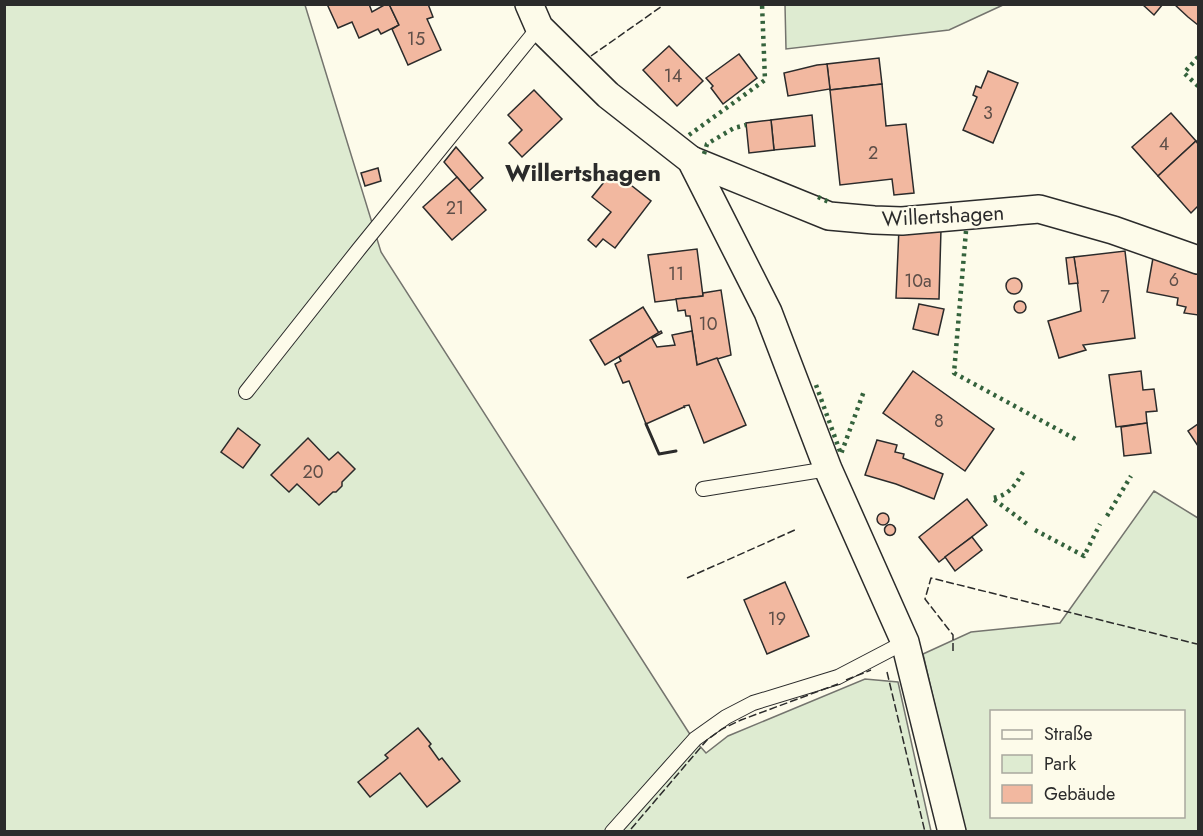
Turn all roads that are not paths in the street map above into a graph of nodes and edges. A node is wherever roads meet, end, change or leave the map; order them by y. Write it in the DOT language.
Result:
graph roads {
  1 [pos="534,16"];
  2 [pos="690,160"];
  3 [pos="1198,260"];
  4 [pos="246,392"];
  5 [pos="828,469"];
  6 [pos="703,489"];
  7 [pos="905,642"];
  8 [pos="612,831"];
  9 [pos="952,831"];
  1 -- 2 [label="street"];
  1 -- 4 [label="lane"];
  2 -- 3 [label="street, Willertshagen"];
  2 -- 5 [label="street"];
  5 -- 6 [label="lane"];
  5 -- 7 [label="street"];
  7 -- 8 [label="lane"];
  7 -- 9 [label="street"];
}
